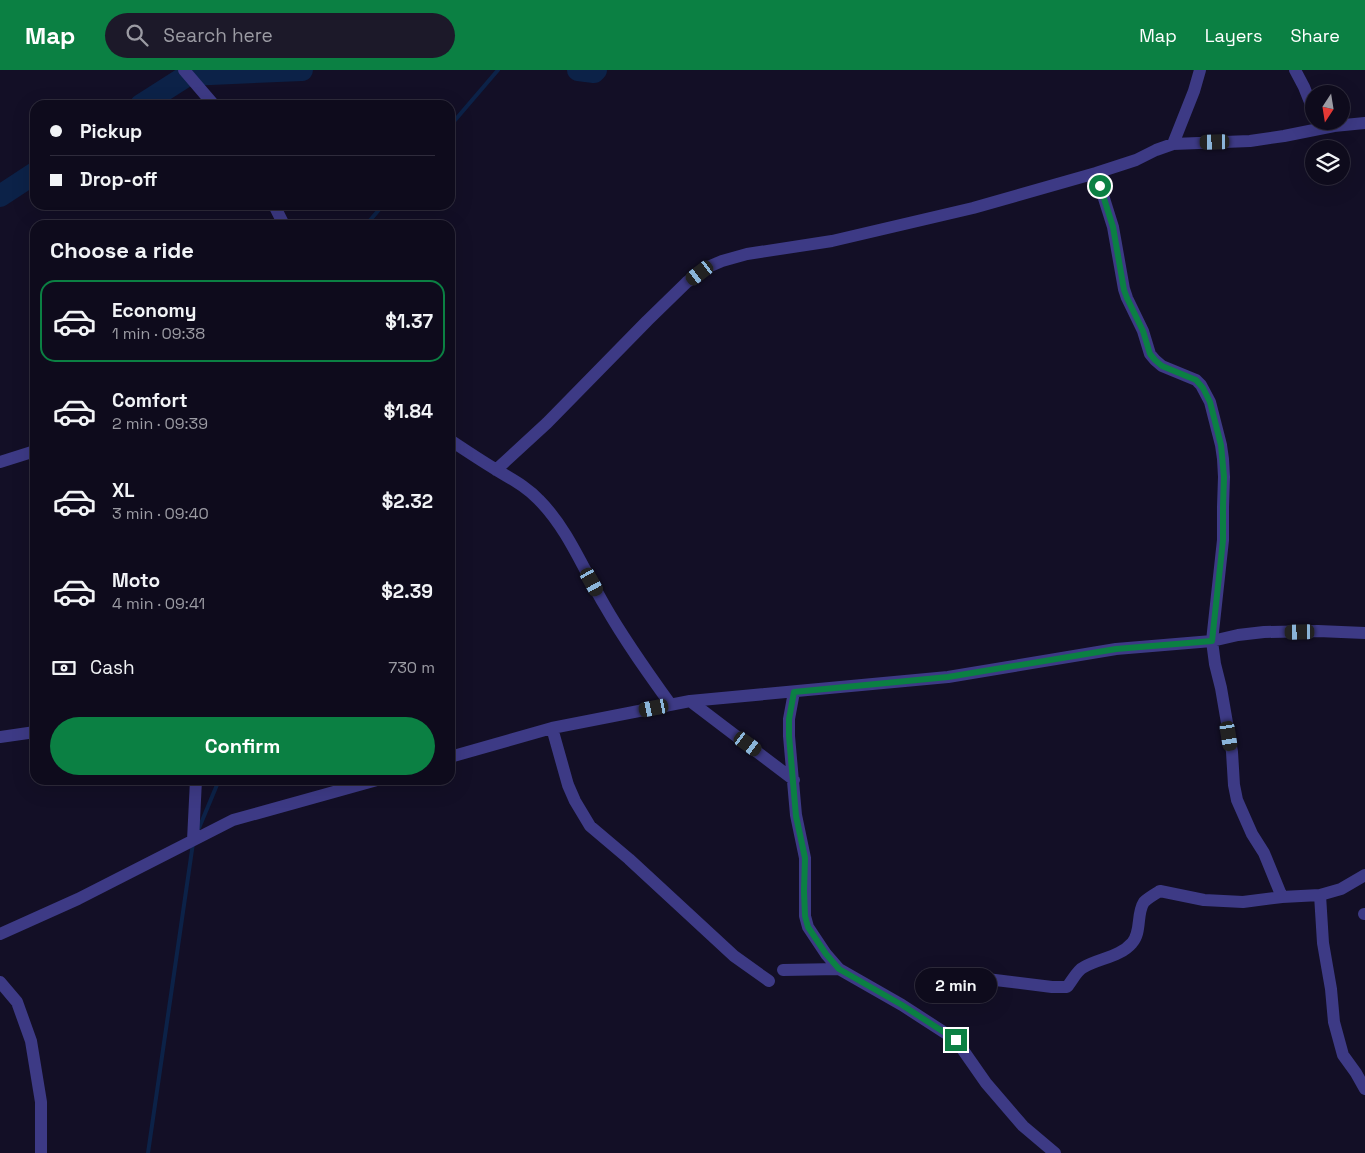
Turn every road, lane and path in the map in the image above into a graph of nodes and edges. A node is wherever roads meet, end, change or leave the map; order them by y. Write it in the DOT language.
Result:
graph roads {
  1 [pos="184,70"];
  2 [pos="1200,70"];
  3 [pos="1295,70"];
  4 [pos="1305,89"];
  5 [pos="210,100"];
  6 [pos="1365,123"];
  7 [pos="1350,124"];
  8 [pos="1305,129"];
  9 [pos="1173,144"];
  10 [pos="1096,173"];
  11 [pos="455,443"];
  12 [pos="30,453"];
  13 [pos="0,462"];
  14 [pos="496,470"];
  15 [pos="1365,633"];
  16 [pos="1212,641"];
  17 [pos="794,692"];
  18 [pos="690,701"];
  19 [pos="671,705"];
  20 [pos="552,728"];
  21 [pos="30,733"];
  22 [pos="0,737"];
  23 [pos="455,756"];
  24 [pos="794,780"];
  25 [pos="196,785"];
  26 [pos="359,785"];
  27 [pos="193,840"];
  28 [pos="1365,876"];
  29 [pos="1320,895"];
  30 [pos="1282,897"];
  31 [pos="0,934"];
  32 [pos="839,969"];
  33 [pos="783,970"];
  34 [pos="769,981"];
  35 [pos="0,982"];
  36 [pos="978,984"];
  37 [pos="1365,1089"];
  38 [pos="41,1153"];
  39 [pos="1055,1153"];
  1 -- 5 [label="street"];
  2 -- 9 [label="street"];
  3 -- 4 [label="street"];
  6 -- 7 [label="street"];
  8 -- 9 [label="street"];
  9 -- 10 [label="street"];
  10 -- 14 [label="street"];
  10 -- 16 [label="street"];
  11 -- 14 [label="street"];
  12 -- 13 [label="street"];
  14 -- 19 [label="street"];
  15 -- 16 [label="street"];
  16 -- 17 [label="street"];
  16 -- 30 [label="street"];
  17 -- 18 [label="street"];
  17 -- 24 [label="street"];
  18 -- 19 [label="street"];
  18 -- 24 [label="street"];
  19 -- 20 [label="street"];
  20 -- 23 [label="street"];
  20 -- 34 [label="street"];
  21 -- 22 [label="street"];
  24 -- 32 [label="street"];
  25 -- 27 [label="street"];
  26 -- 27 [label="street"];
  27 -- 31 [label="street"];
  28 -- 29 [label="street"];
  29 -- 30 [label="street"];
  29 -- 37 [label="street"];
  30 -- 36 [label="street"];
  32 -- 33 [label="street"];
  32 -- 39 [label="street"];
  35 -- 38 [label="street"];
}
